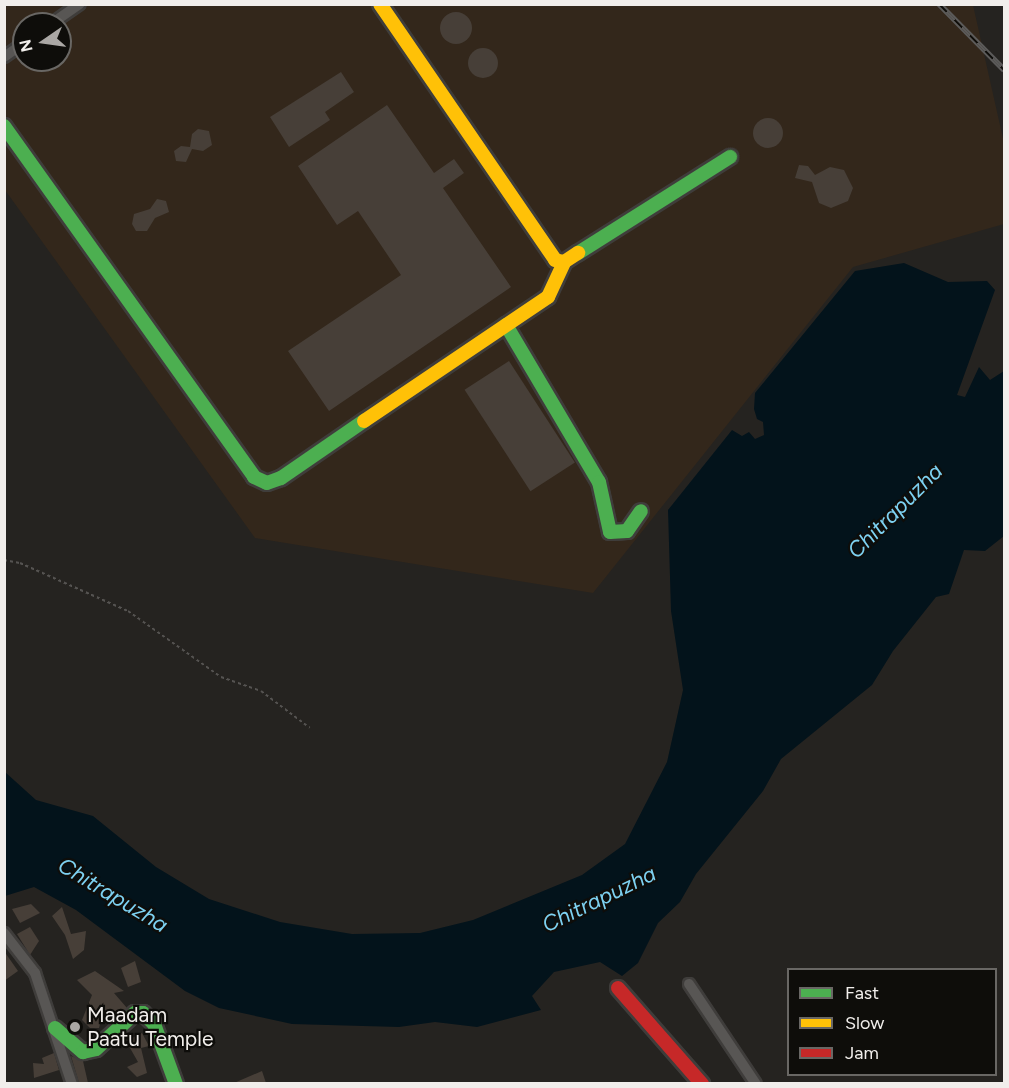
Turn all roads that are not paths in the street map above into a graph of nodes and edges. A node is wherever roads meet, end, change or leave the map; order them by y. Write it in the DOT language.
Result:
graph roads {
  1 [pos="380,4"];
  2 [pos="4,126"];
  3 [pos="730,157"];
  4 [pos="564,262"];
  5 [pos="506,325"];
  6 [pos="641,511"];
  7 [pos="4,933"];
  8 [pos="689,984"];
  9 [pos="618,988"];
  10 [pos="55,1028"];
  11 [pos="72,1083"];
  12 [pos="176,1083"];
  13 [pos="702,1083"];
  14 [pos="756,1083"];
  1 -- 4 [label="street"];
  2 -- 5 [label="street"];
  3 -- 4 [label="street"];
  4 -- 5 [label="street"];
  5 -- 6 [label="street"];
  7 -- 10 [label="street"];
  8 -- 14 [label="street"];
  9 -- 13 [label="street"];
  10 -- 11 [label="street"];
  10 -- 12 [label="street"];
}
